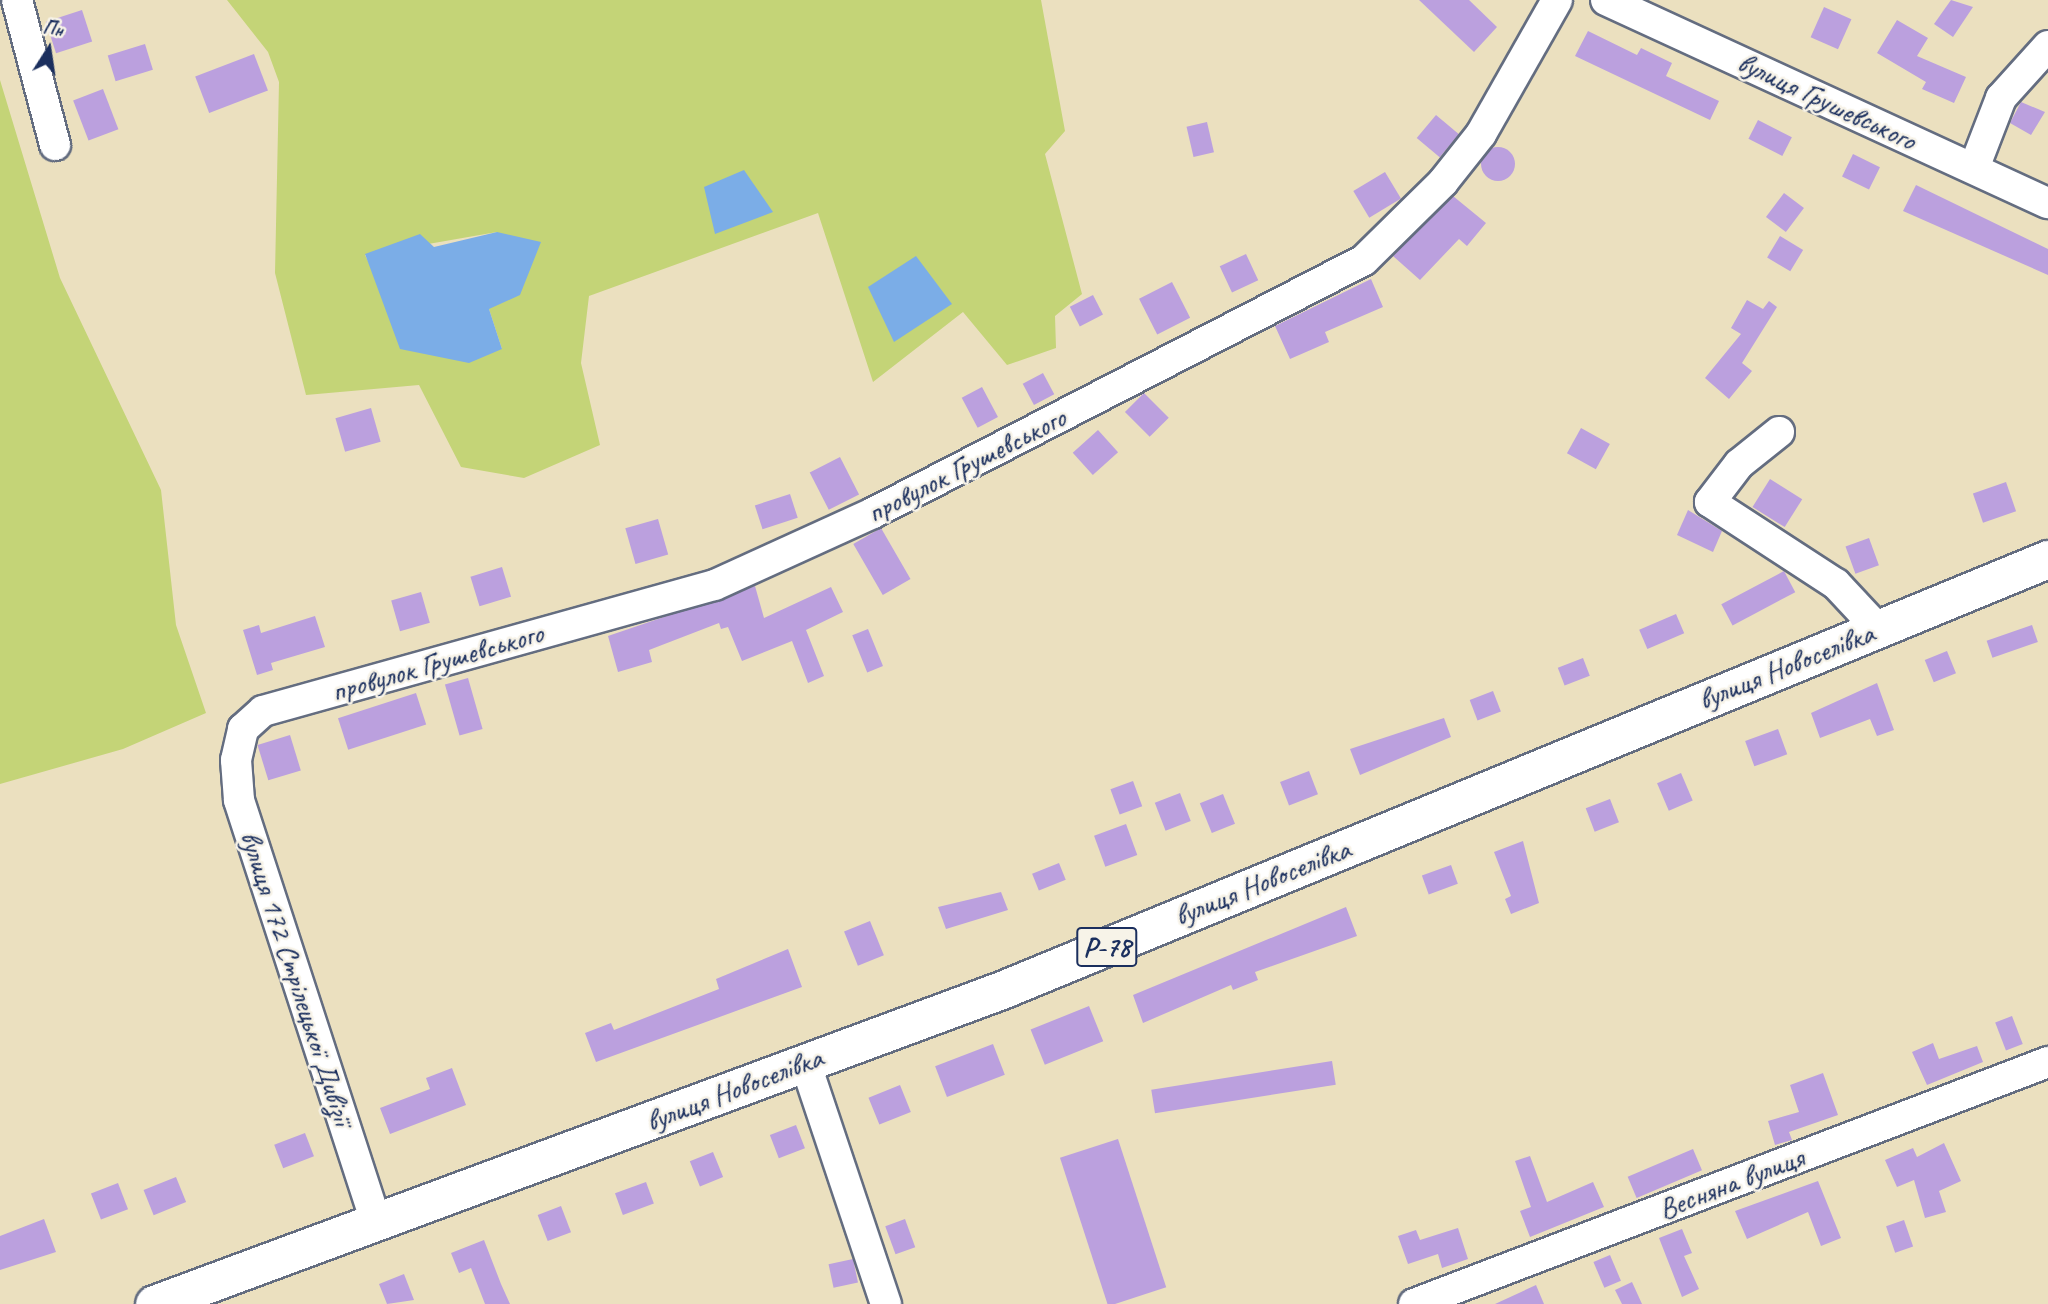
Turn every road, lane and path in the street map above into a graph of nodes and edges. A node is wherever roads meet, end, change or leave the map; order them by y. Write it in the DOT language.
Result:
graph roads {
  1 [pos="17,0"];
  2 [pos="1556,0"];
  3 [pos="1607,0"];
  4 [pos="2048,46"];
  5 [pos="55,145"];
  6 [pos="1974,168"];
  7 [pos="2048,202"];
  8 [pos="1779,432"];
  9 [pos="2048,559"];
  10 [pos="1877,628"];
  11 [pos="243,729"];
  12 [pos="805,1062"];
  13 [pos="2048,1062"];
  14 [pos="377,1225"];
  15 [pos="154,1304"];
  16 [pos="886,1304"];
  17 [pos="1415,1304"];
  1 -- 5 [label="street"];
  2 -- 11 [label="street, провулок Грушевського"];
  3 -- 6 [label="street, вулиця Грушевського"];
  4 -- 6 [label="street"];
  6 -- 7 [label="street, вулиця Грушевського"];
  8 -- 10 [label="street"];
  9 -- 10 [label="main road, вулиця Новоселівка / Р-78"];
  10 -- 12 [label="main road, вулиця Новоселівка / Р-78"];
  11 -- 14 [label="street, вулиця 172 Стрілецької Дивізії"];
  12 -- 14 [label="main road, вулиця Новоселівка / Р-78"];
  12 -- 16 [label="street"];
  13 -- 17 [label="street, Весняна вулиця"];
  14 -- 15 [label="main road, вулиця Новоселівка / Р-78"];
}
